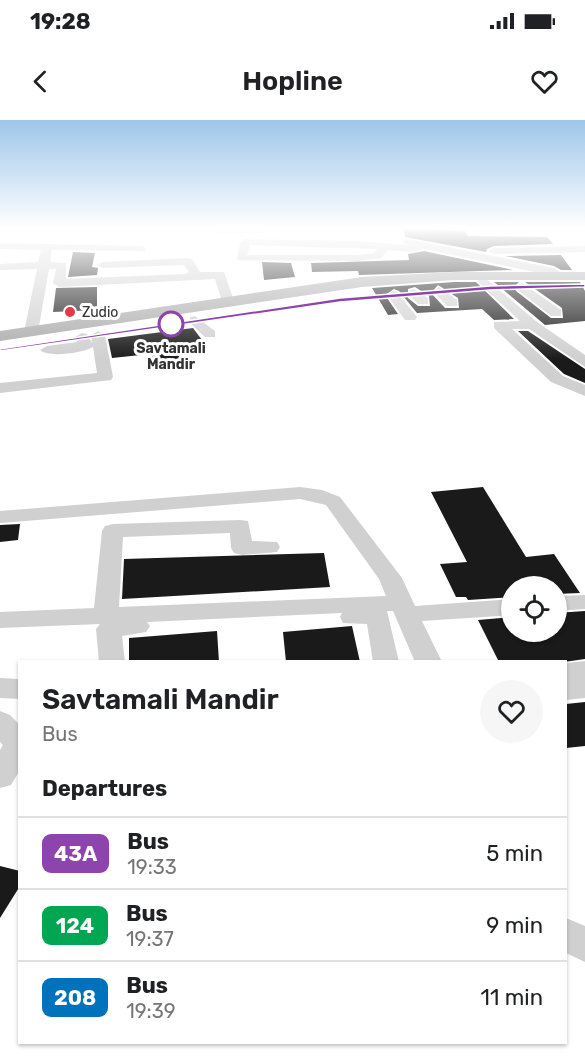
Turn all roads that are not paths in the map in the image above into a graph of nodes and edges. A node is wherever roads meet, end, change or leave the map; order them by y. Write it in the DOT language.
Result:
graph roads {
  1 [pos="41,272"];
  2 [pos="61,272"];
  3 [pos="104,272"];
  4 [pos="194,272"];
  5 [pos="539,272"];
  6 [pos="552,275"];
  7 [pos="585,275"];
  8 [pos="193,276"];
  9 [pos="489,281"];
  10 [pos="103,282"];
  11 [pos="585,286"];
  12 [pos="522,287"];
  13 [pos="439,291"];
  14 [pos="393,295"];
  15 [pos="340,300"];
  16 [pos="228,301"];
  17 [pos="452,303"];
  18 [pos="556,313"];
  19 [pos="410,317"];
  20 [pos="195,320"];
  21 [pos="532,325"];
  22 [pos="31,332"];
  23 [pos="210,334"];
  24 [pos="0,336"];
  25 [pos="90,336"];
  26 [pos="0,349"];
  27 [pos="48,350"];
  28 [pos="585,362"];
  29 [pos="0,388"];
  30 [pos="585,391"];
  31 [pos="0,517"];
  32 [pos="269,547"];
  33 [pos="585,602"];
  34 [pos="567,603"];
  35 [pos="501,607"];
  36 [pos="404,608"];
  37 [pos="106,615"];
  38 [pos="0,620"];
  39 [pos="112,660"];
  40 [pos="386,660"];
  41 [pos="428,660"];
  42 [pos="585,670"];
  43 [pos="567,672"];
  44 [pos="0,688"];
  45 [pos="585,688"];
  46 [pos="18,689"];
  47 [pos="567,690"];
  48 [pos="0,722"];
  49 [pos="18,743"];
  50 [pos="18,746"];
  51 [pos="0,776"];
  52 [pos="567,936"];
  53 [pos="585,944"];
  1 -- 22 [label="street"];
  2 -- 10 [label="street"];
  3 -- 10 [label="street"];
  4 -- 8 [label="street"];
  5 -- 6 [label="street"];
  6 -- 7 [label="main road"];
  6 -- 9 [label="main road"];
  8 -- 10 [label="street"];
  8 -- 16 [label="street"];
  9 -- 12 [label="main road"];
  9 -- 13 [label="main road"];
  9 -- 15 [label="main road"];
  9 -- 16 [label="main road"];
  9 -- 21 [label="street"];
  11 -- 12 [label="main road"];
  12 -- 18 [label="street"];
  13 -- 14 [label="main road"];
  13 -- 17 [label="street"];
  14 -- 15 [label="main road"];
  14 -- 19 [label="street"];
  15 -- 20 [label="main road"];
  16 -- 22 [label="main road"];
  20 -- 23 [label="street"];
  20 -- 25 [label="main road"];
  21 -- 28 [label="street"];
  21 -- 30 [label="street"];
  22 -- 24 [label="main road"];
  25 -- 26 [label="main road"];
  25 -- 27 [label="street"];
  25 -- 29 [label="street"];
  31 -- 36 [label="street"];
  32 -- 37 [label="street"];
  33 -- 34 [label="street"];
  35 -- 36 [label="street"];
  36 -- 37 [label="street"];
  36 -- 41 [label="street"];
  37 -- 38 [label="street"];
  39 -- 40 [label="street"];
  42 -- 43 [label="street"];
  44 -- 46 [label="street"];
  45 -- 47 [label="street"];
  48 -- 49 [label="street"];
  50 -- 51 [label="street"];
  52 -- 53 [label="street"];
}
